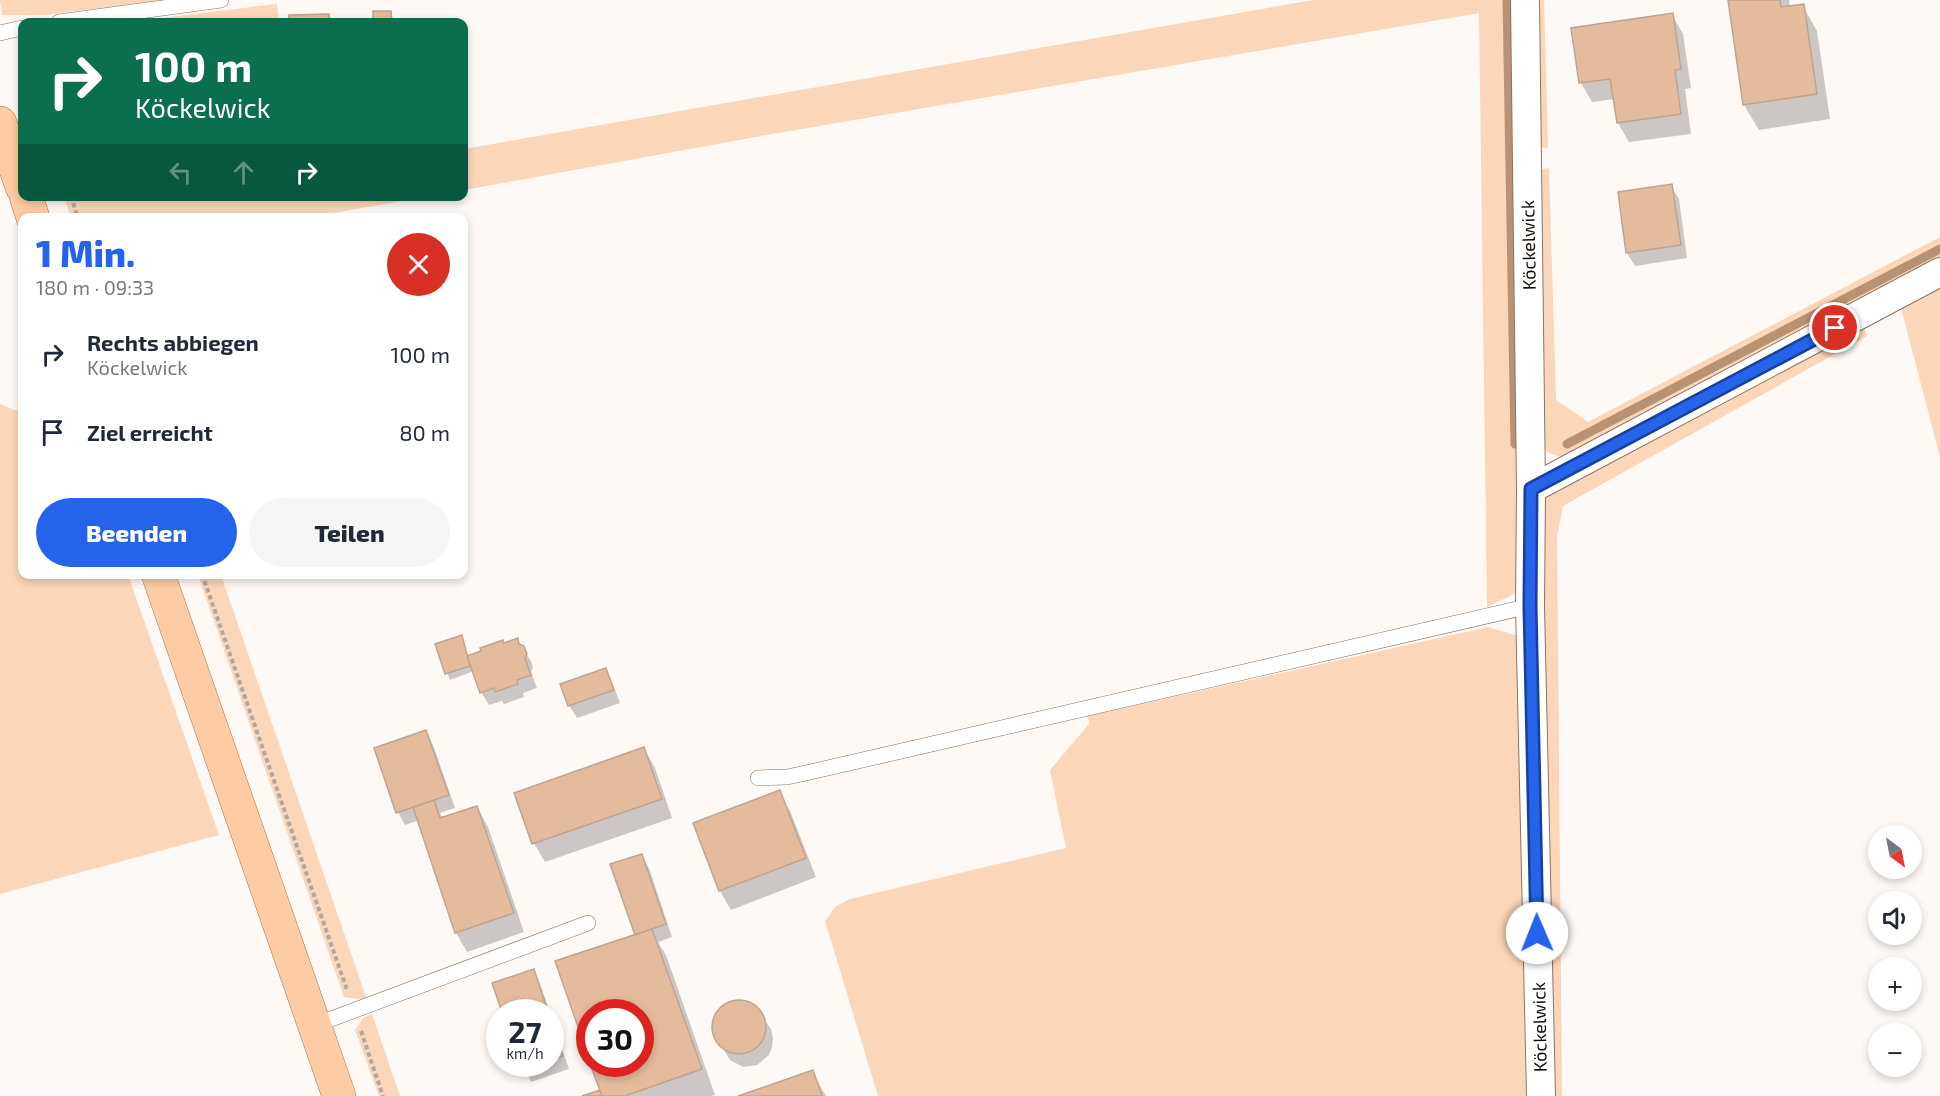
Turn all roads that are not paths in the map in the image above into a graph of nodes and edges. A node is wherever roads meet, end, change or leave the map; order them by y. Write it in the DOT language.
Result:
graph roads {
  1 [pos="221,0"];
  2 [pos="1525,0"];
  3 [pos="88,18"];
  4 [pos="18,29"];
  5 [pos="0,33"];
  6 [pos="0,123"];
  7 [pos="18,175"];
  8 [pos="1940,272"];
  9 [pos="1531,489"];
  10 [pos="160,579"];
  11 [pos="1530,606"];
  12 [pos="758,778"];
  13 [pos="588,923"];
  14 [pos="315,1025"];
  15 [pos="339,1096"];
  16 [pos="1541,1096"];
  1 -- 3 [label="lane"];
  2 -- 9 [label="street, Köckelwick"];
  4 -- 5 [label="lane"];
  6 -- 7 [label="main road"];
  8 -- 9 [label="street"];
  9 -- 11 [label="street, Köckelwick"];
  10 -- 14 [label="main road"];
  11 -- 12 [label="lane"];
  11 -- 16 [label="street, Köckelwick"];
  13 -- 14 [label="lane"];
  14 -- 15 [label="main road"];
}
